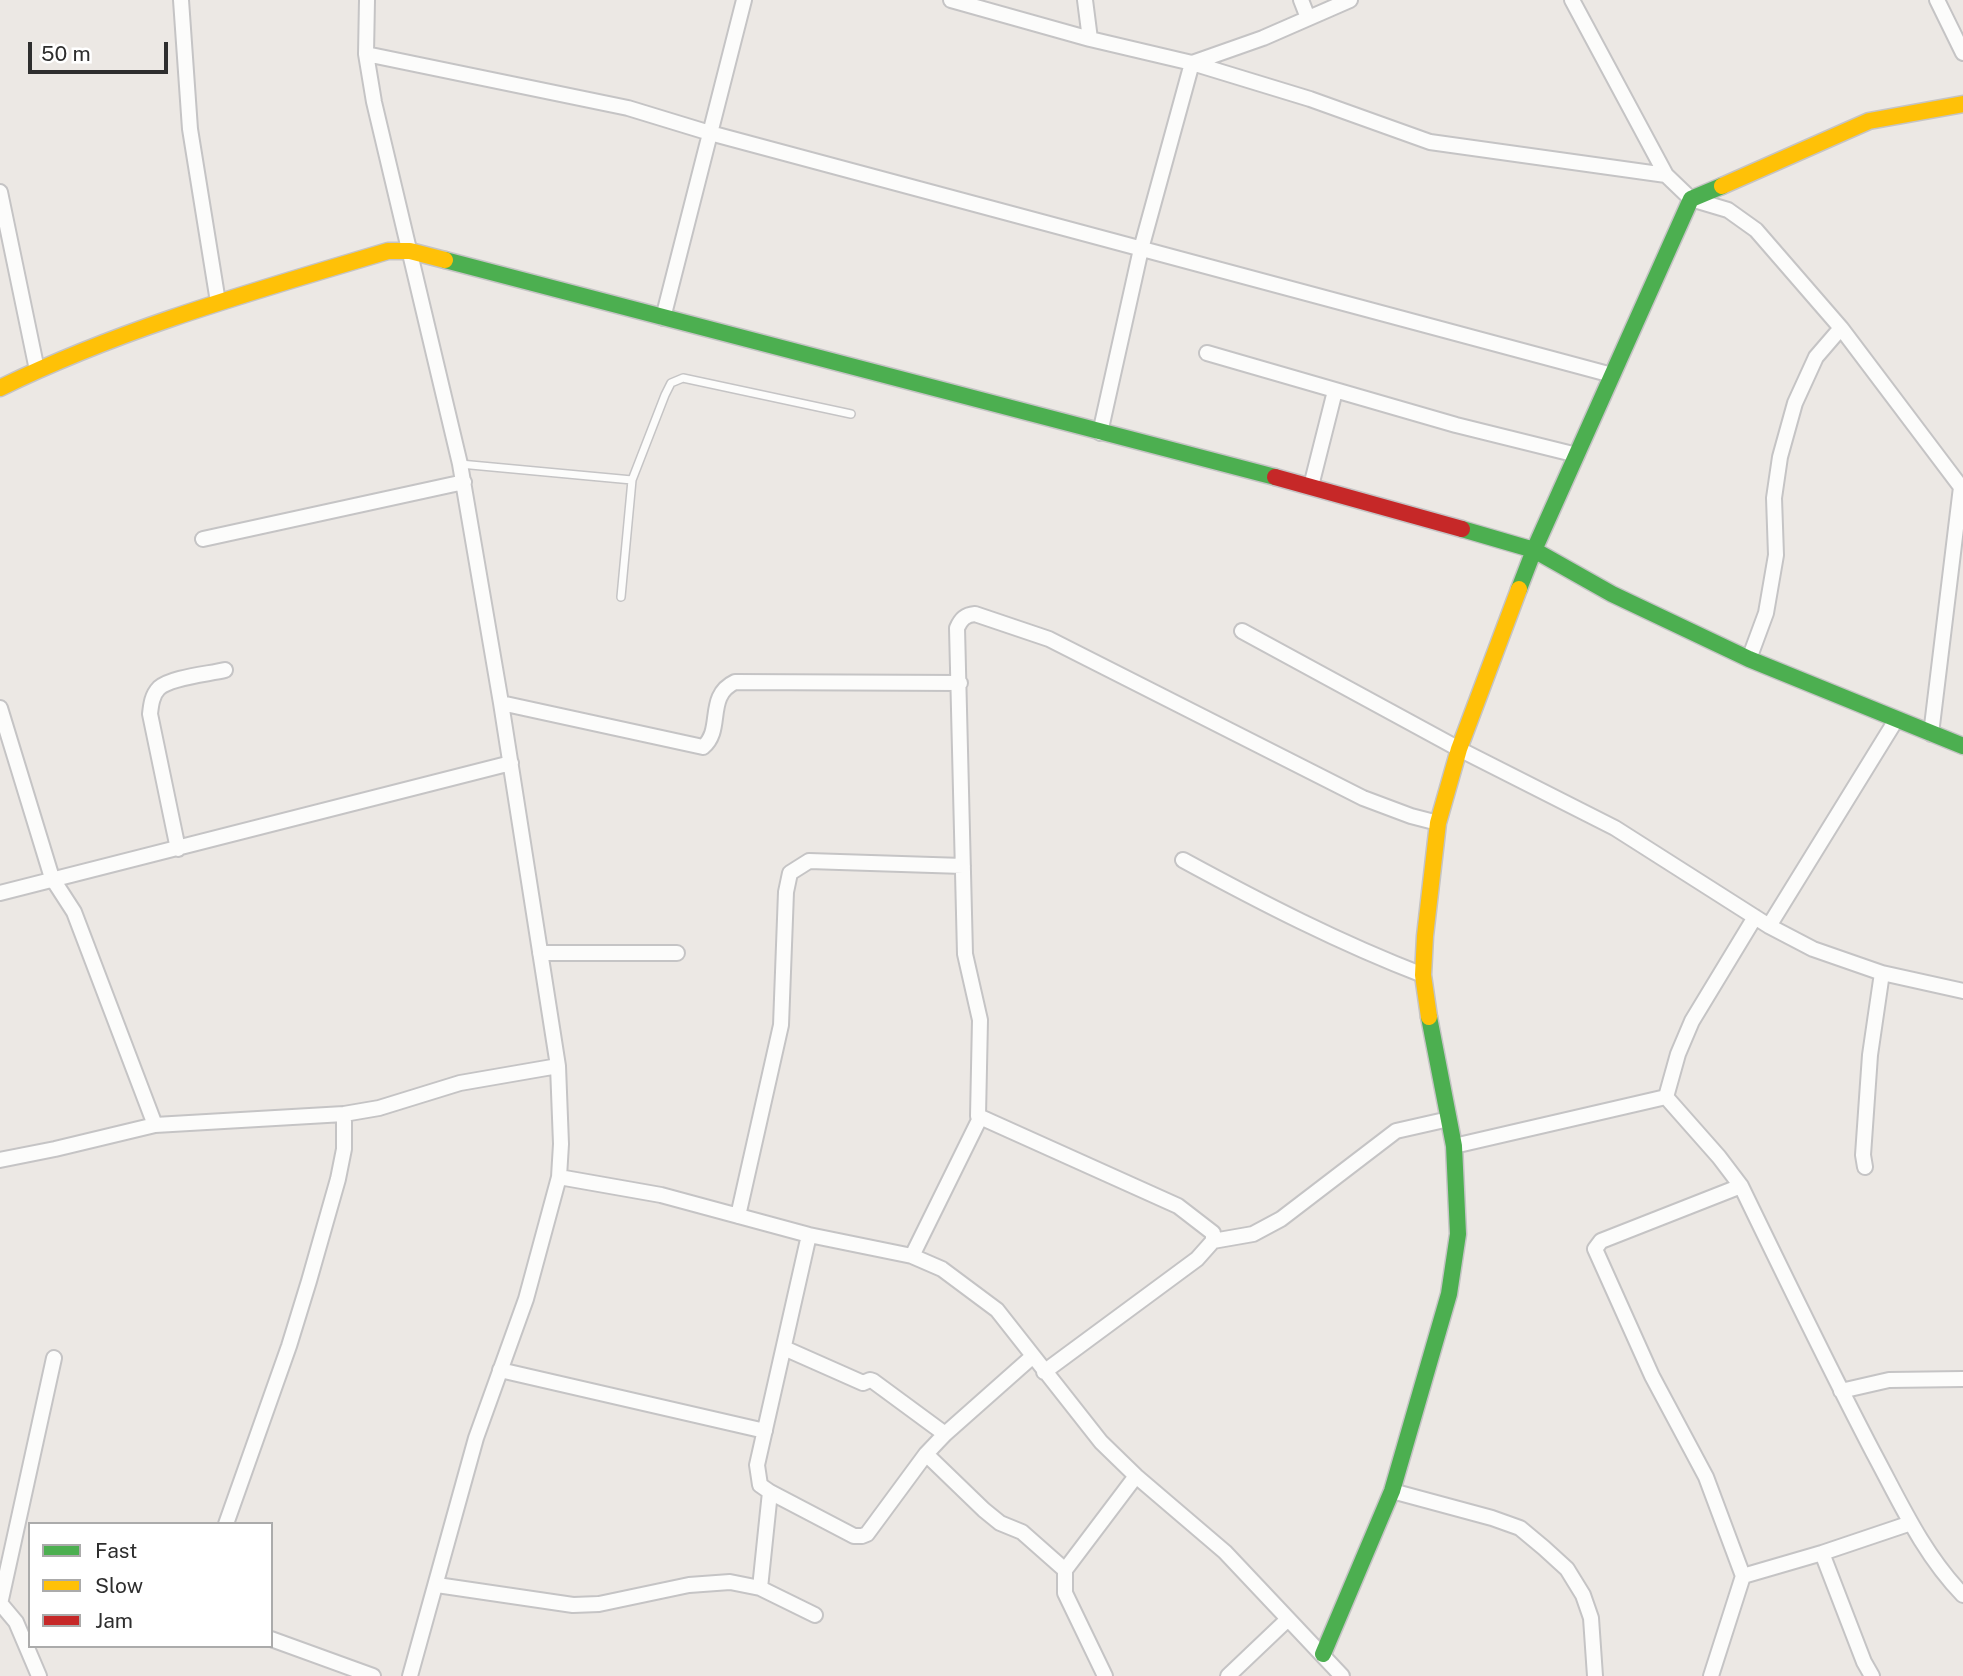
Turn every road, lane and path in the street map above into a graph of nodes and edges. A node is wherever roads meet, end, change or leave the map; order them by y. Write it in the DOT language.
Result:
graph roads {
  1 [pos="181,0"];
  2 [pos="367,0"];
  3 [pos="744,0"];
  4 [pos="951,0"];
  5 [pos="1085,0"];
  6 [pos="1301,0"];
  7 [pos="1350,0"];
  8 [pos="1572,0"];
  9 [pos="1944,2"];
  10 [pos="1308,18"];
  11 [pos="1090,39"];
  12 [pos="1963,53"];
  13 [pos="366,54"];
  14 [pos="1192,63"];
  15 [pos="1963,104"];
  16 [pos="710,133"];
  17 [pos="1666,175"];
  18 [pos="0,192"];
  19 [pos="1691,199"];
  20 [pos="1141,249"];
  21 [pos="410,251"];
  22 [pos="218,302"];
  23 [pos="663,318"];
  24 [pos="1841,328"];
  25 [pos="1208,353"];
  26 [pos="37,370"];
  27 [pos="1612,375"];
  28 [pos="0,388"];
  29 [pos="1335,391"];
  30 [pos="850,414"];
  31 [pos="1100,433"];
  32 [pos="1577,455"];
  33 [pos="460,464"];
  34 [pos="632,480"];
  35 [pos="464,482"];
  36 [pos="1311,486"];
  37 [pos="1962,487"];
  38 [pos="202,538"];
  39 [pos="1534,550"];
  40 [pos="621,597"];
  41 [pos="1242,631"];
  42 [pos="1749,659"];
  43 [pos="225,670"];
  44 [pos="960,684"];
  45 [pos="501,703"];
  46 [pos="0,708"];
  47 [pos="1896,720"];
  48 [pos="1931,734"];
  49 [pos="1963,746"];
  50 [pos="1459,749"];
  51 [pos="511,763"];
  52 [pos="1438,823"];
  53 [pos="178,849"];
  54 [pos="1183,860"];
  55 [pos="963,866"];
  56 [pos="52,878"];
  57 [pos="0,892"];
  58 [pos="1755,917"];
  59 [pos="1769,926"];
  60 [pos="540,953"];
  61 [pos="677,953"];
  62 [pos="1882,973"];
  63 [pos="1423,975"];
  64 [pos="1963,991"];
  65 [pos="558,1066"];
  66 [pos="1666,1097"];
  67 [pos="344,1114"];
  68 [pos="981,1118"];
  69 [pos="1449,1119"];
  70 [pos="155,1125"];
  71 [pos="1454,1146"];
  72 [pos="0,1160"];
  73 [pos="1865,1167"];
  74 [pos="559,1177"];
  75 [pos="1741,1186"];
  76 [pos="738,1216"];
  77 [pos="809,1235"];
  78 [pos="1213,1241"];
  79 [pos="912,1256"];
  80 [pos="784,1348"];
  81 [pos="1033,1356"];
  82 [pos="54,1358"];
  83 [pos="500,1370"];
  84 [pos="1044,1372"];
  85 [pos="1963,1379"];
  86 [pos="1841,1391"];
  87 [pos="765,1431"];
  88 [pos="946,1434"];
  89 [pos="926,1454"];
  90 [pos="1136,1476"];
  91 [pos="1392,1491"];
  92 [pos="770,1492"];
  93 [pos="227,1522"];
  94 [pos="1911,1523"];
  95 [pos="1822,1553"];
  96 [pos="1065,1570"];
  97 [pos="1743,1576"];
  98 [pos="437,1584"];
  99 [pos="761,1588"];
  100 [pos="1963,1595"];
  101 [pos="0,1603"];
  102 [pos="815,1615"];
  103 [pos="1288,1619"];
  104 [pos="273,1640"];
  105 [pos="1323,1654"];
  106 [pos="39,1676"];
  107 [pos="373,1676"];
  108 [pos="410,1676"];
  109 [pos="1105,1676"];
  110 [pos="1228,1676"];
  111 [pos="1342,1676"];
  112 [pos="1595,1676"];
  113 [pos="1711,1676"];
  114 [pos="1872,1676"];
  1 -- 22 [label="street"];
  2 -- 13 [label="street"];
  3 -- 16 [label="street"];
  4 -- 11 [label="street"];
  5 -- 11 [label="street"];
  6 -- 10 [label="street"];
  7 -- 10 [label="street"];
  8 -- 17 [label="street"];
  9 -- 12 [label="street"];
  10 -- 14 [label="street"];
  11 -- 14 [label="street"];
  13 -- 16 [label="street"];
  13 -- 21 [label="street"];
  14 -- 17 [label="street"];
  14 -- 20 [label="street"];
  15 -- 19 [label="street"];
  16 -- 20 [label="street"];
  16 -- 23 [label="street"];
  17 -- 19 [label="street"];
  18 -- 26 [label="street"];
  19 -- 24 [label="street"];
  19 -- 27 [label="street"];
  20 -- 27 [label="street"];
  20 -- 31 [label="street"];
  21 -- 22 [label="street"];
  21 -- 23 [label="street"];
  21 -- 33 [label="street"];
  22 -- 26 [label="street"];
  23 -- 31 [label="street"];
  24 -- 37 [label="street"];
  24 -- 42 [label="street"];
  25 -- 29 [label="street"];
  26 -- 28 [label="street"];
  27 -- 32 [label="street"];
  29 -- 32 [label="street"];
  29 -- 36 [label="street"];
  30 -- 34 [label="lane"];
  31 -- 36 [label="street"];
  32 -- 39 [label="street"];
  33 -- 34 [label="lane"];
  33 -- 35 [label="street"];
  34 -- 40 [label="lane"];
  35 -- 38 [label="street"];
  35 -- 45 [label="street"];
  36 -- 39 [label="street"];
  37 -- 48 [label="street"];
  39 -- 42 [label="street"];
  39 -- 50 [label="street"];
  41 -- 50 [label="street"];
  42 -- 47 [label="street"];
  43 -- 53 [label="street"];
  44 -- 45 [label="street"];
  44 -- 52 [label="street"];
  44 -- 55 [label="street"];
  45 -- 51 [label="street"];
  46 -- 56 [label="street"];
  47 -- 48 [label="street"];
  47 -- 59 [label="street"];
  48 -- 49 [label="street"];
  50 -- 52 [label="street"];
  50 -- 58 [label="street"];
  51 -- 53 [label="street"];
  51 -- 60 [label="street"];
  52 -- 63 [label="street"];
  53 -- 56 [label="street"];
  54 -- 63 [label="street"];
  55 -- 68 [label="street"];
  55 -- 76 [label="street"];
  56 -- 57 [label="street"];
  56 -- 70 [label="street"];
  58 -- 59 [label="street"];
  58 -- 66 [label="street"];
  59 -- 62 [label="street"];
  60 -- 61 [label="street"];
  60 -- 65 [label="street"];
  62 -- 64 [label="street"];
  62 -- 73 [label="street"];
  63 -- 69 [label="street"];
  65 -- 67 [label="street"];
  65 -- 74 [label="street"];
  66 -- 71 [label="street"];
  66 -- 75 [label="street"];
  67 -- 70 [label="street"];
  67 -- 93 [label="street"];
  68 -- 78 [label="street"];
  68 -- 79 [label="street"];
  69 -- 71 [label="street"];
  69 -- 78 [label="street"];
  70 -- 72 [label="street"];
  71 -- 91 [label="street"];
  74 -- 76 [label="street"];
  74 -- 83 [label="street"];
  75 -- 86 [label="street"];
  75 -- 97 [label="street"];
  76 -- 77 [label="street"];
  77 -- 79 [label="street"];
  77 -- 80 [label="street"];
  78 -- 84 [label="street"];
  79 -- 81 [label="street"];
  80 -- 87 [label="street"];
  80 -- 88 [label="street"];
  81 -- 84 [label="street"];
  81 -- 88 [label="street"];
  82 -- 101 [label="street"];
  83 -- 87 [label="street"];
  83 -- 98 [label="street"];
  84 -- 90 [label="street"];
  85 -- 86 [label="street"];
  86 -- 94 [label="street"];
  87 -- 92 [label="street"];
  88 -- 89 [label="street"];
  89 -- 92 [label="street"];
  89 -- 96 [label="street"];
  90 -- 96 [label="street"];
  90 -- 103 [label="street"];
  91 -- 105 [label="street"];
  91 -- 112 [label="street"];
  92 -- 99 [label="street"];
  94 -- 95 [label="street"];
  94 -- 100 [label="street"];
  95 -- 97 [label="street"];
  95 -- 114 [label="street"];
  96 -- 109 [label="street"];
  97 -- 113 [label="street"];
  98 -- 99 [label="street"];
  98 -- 108 [label="street"];
  99 -- 102 [label="street"];
  101 -- 106 [label="street"];
  103 -- 105 [label="street"];
  103 -- 110 [label="street"];
  104 -- 107 [label="street"];
  105 -- 111 [label="street"];
}
